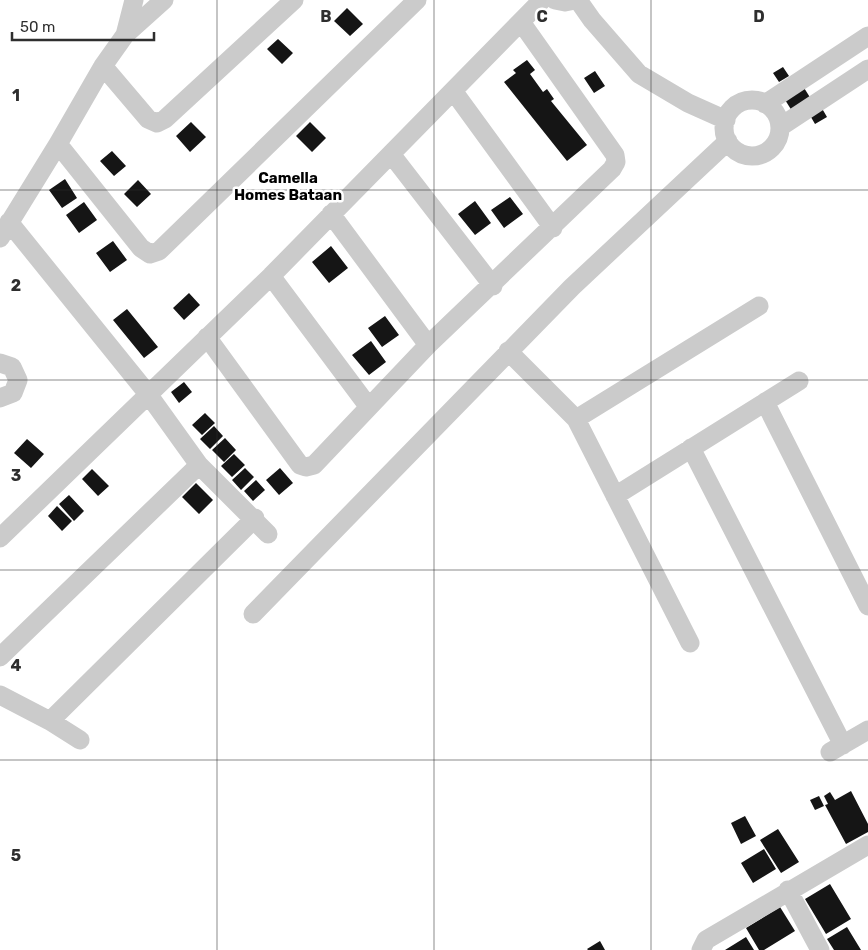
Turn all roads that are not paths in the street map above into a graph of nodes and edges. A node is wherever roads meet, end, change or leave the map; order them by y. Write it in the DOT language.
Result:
graph roads {
  1 [pos="134,0"];
  2 [pos="164,0"];
  3 [pos="294,0"];
  4 [pos="417,0"];
  5 [pos="542,0"];
  6 [pos="555,0"];
  7 [pos="577,0"];
  8 [pos="521,22"];
  9 [pos="125,35"];
  10 [pos="868,36"];
  11 [pos="103,66"];
  12 [pos="868,69"];
  13 [pos="454,92"];
  14 [pos="765,104"];
  15 [pos="726,120"];
  16 [pos="780,127"];
  17 [pos="728,141"];
  18 [pos="58,144"];
  19 [pos="391,154"];
  20 [pos="331,214"];
  21 [pos="553,228"];
  22 [pos="5,230"];
  23 [pos="271,276"];
  24 [pos="493,286"];
  25 [pos="759,306"];
  26 [pos="207,337"];
  27 [pos="428,345"];
  28 [pos="508,351"];
  29 [pos="0,363"];
  30 [pos="799,381"];
  31 [pos="148,394"];
  32 [pos="0,398"];
  33 [pos="765,402"];
  34 [pos="368,406"];
  35 [pos="576,419"];
  36 [pos="691,448"];
  37 [pos="199,465"];
  38 [pos="615,496"];
  39 [pos="255,518"];
  40 [pos="268,534"];
  41 [pos="0,538"];
  42 [pos="868,606"];
  43 [pos="253,614"];
  44 [pos="690,643"];
  45 [pos="0,657"];
  46 [pos="0,695"];
  47 [pos="50,721"];
  48 [pos="868,730"];
  49 [pos="80,740"];
  50 [pos="868,845"];
  51 [pos="788,890"];
  52 [pos="701,950"];
  53 [pos="820,950"];
  1 -- 9 [label="street"];
  2 -- 9 [label="street"];
  3 -- 11 [label="street"];
  4 -- 18 [label="street"];
  5 -- 8 [label="street"];
  6 -- 7 [label="street"];
  7 -- 15 [label="street"];
  8 -- 13 [label="street"];
  8 -- 21 [label="street"];
  9 -- 11 [label="street"];
  10 -- 14 [label="street"];
  11 -- 18 [label="street"];
  12 -- 16 [label="street"];
  13 -- 19 [label="street"];
  13 -- 21 [label="street"];
  14 -- 15 [label="street"];
  14 -- 16 [label="street"];
  15 -- 17 [label="street"];
  16 -- 17 [label="street"];
  17 -- 28 [label="street"];
  18 -- 22 [label="street"];
  19 -- 20 [label="street"];
  19 -- 24 [label="street"];
  20 -- 23 [label="street"];
  20 -- 27 [label="street"];
  21 -- 24 [label="street"];
  22 -- 31 [label="street"];
  23 -- 26 [label="street"];
  23 -- 34 [label="street"];
  24 -- 27 [label="street"];
  25 -- 35 [label="street"];
  26 -- 31 [label="street"];
  26 -- 34 [label="street"];
  27 -- 34 [label="street"];
  28 -- 35 [label="street"];
  28 -- 43 [label="street"];
  29 -- 32 [label="street"];
  30 -- 33 [label="street"];
  31 -- 37 [label="street"];
  31 -- 41 [label="street"];
  33 -- 36 [label="street"];
  33 -- 42 [label="street"];
  35 -- 38 [label="street"];
  36 -- 38 [label="street"];
  36 -- 48 [label="street"];
  37 -- 39 [label="street"];
  37 -- 45 [label="street"];
  38 -- 44 [label="street"];
  39 -- 40 [label="street"];
  39 -- 47 [label="street"];
  46 -- 47 [label="street"];
  47 -- 49 [label="street"];
  50 -- 51 [label="street"];
  51 -- 52 [label="street"];
  51 -- 53 [label="street"];
}
